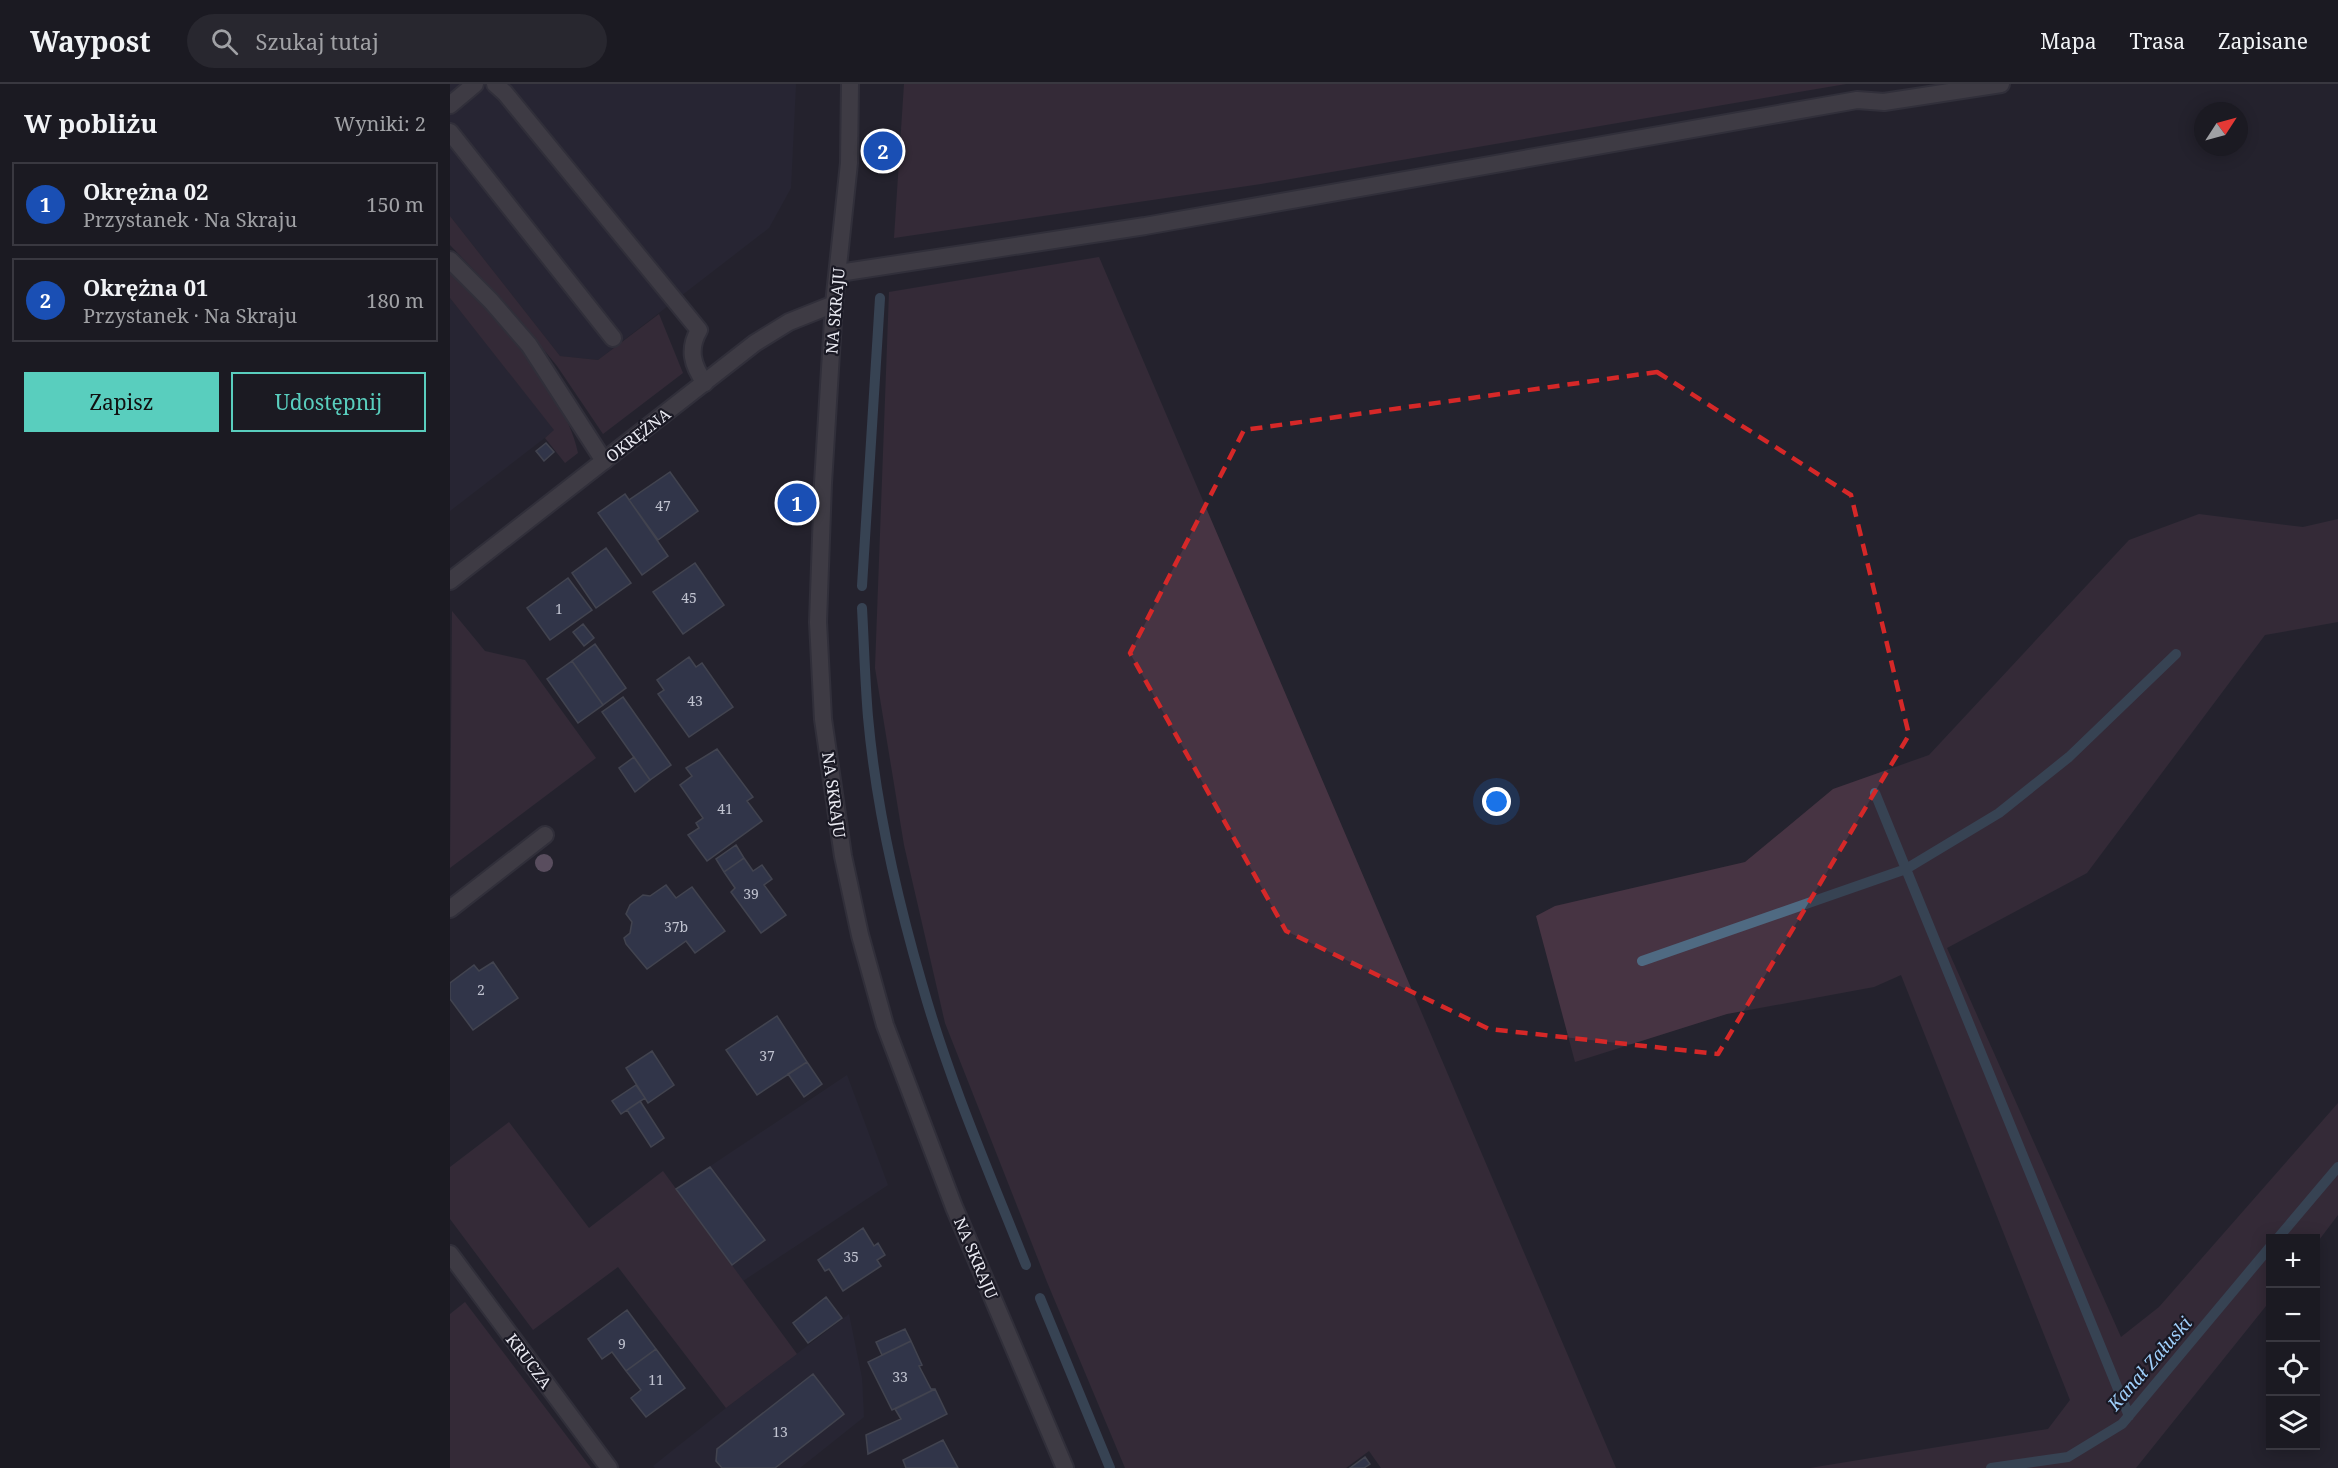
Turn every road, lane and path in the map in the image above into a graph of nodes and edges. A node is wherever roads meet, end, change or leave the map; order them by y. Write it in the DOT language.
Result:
graph roads {
  1 [pos="476,84"];
  2 [pos="495,84"];
  3 [pos="850,84"];
  4 [pos="2001,84"];
  5 [pos="450,105"];
  6 [pos="450,132"];
  7 [pos="450,260"];
  8 [pos="839,273"];
  9 [pos="834,304"];
  10 [pos="613,338"];
  11 [pos="705,383"];
  12 [pos="604,461"];
  13 [pos="450,581"];
  14 [pos="545,835"];
  15 [pos="450,909"];
  16 [pos="450,1254"];
  17 [pos="609,1468"];
  18 [pos="1065,1468"];
  1 -- 5 [label="street"];
  2 -- 11 [label="street"];
  3 -- 8 [label="street, NA SKRAJU"];
  4 -- 8 [label="street"];
  6 -- 10 [label="street"];
  7 -- 12 [label="street"];
  8 -- 9 [label="street, NA SKRAJU"];
  9 -- 11 [label="street, OKRĘŻNA"];
  9 -- 18 [label="street, NA SKRAJU"];
  11 -- 12 [label="street, OKRĘŻNA"];
  12 -- 13 [label="street, OKRĘŻNA"];
  14 -- 15 [label="street"];
  16 -- 17 [label="street, KRUCZA"];
}
